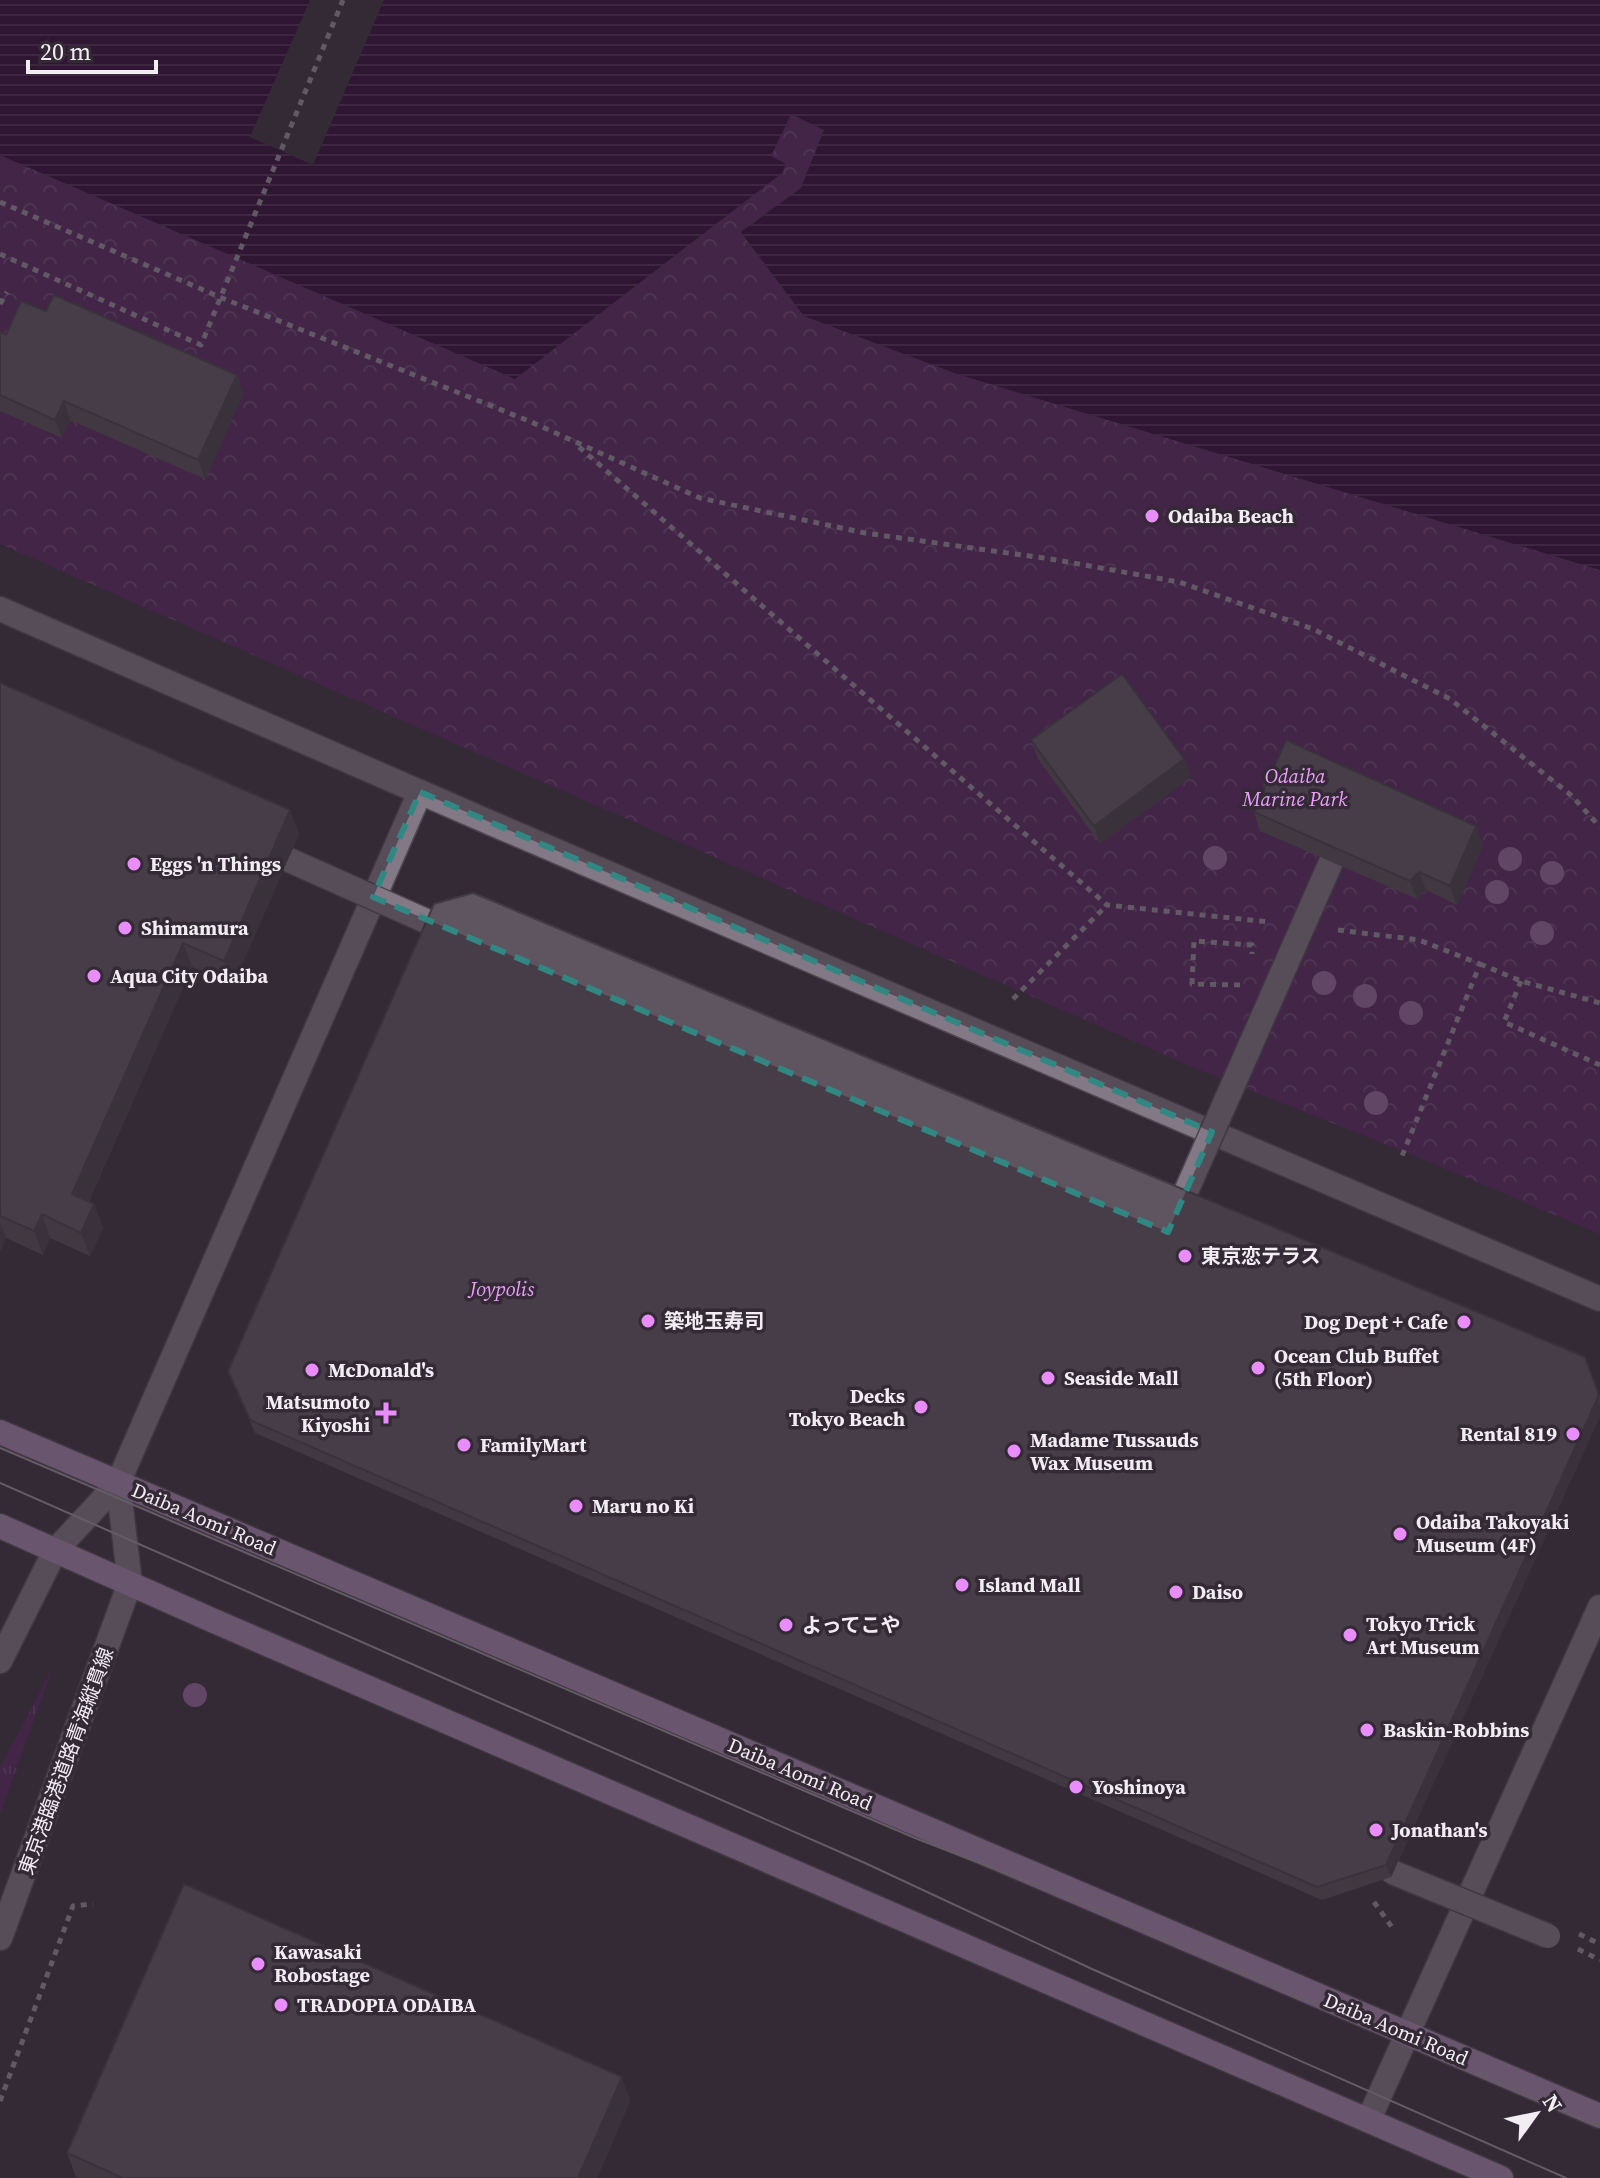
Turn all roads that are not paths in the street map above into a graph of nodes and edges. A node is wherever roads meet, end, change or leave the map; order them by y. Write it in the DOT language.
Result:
graph roads {
  1 [pos="0,609"];
  2 [pos="420,792"];
  3 [pos="265,853"];
  4 [pos="1331,862"];
  5 [pos="443,928"];
  6 [pos="1168,1232"];
  7 [pos="1600,1299"];
  8 [pos="0,1432"];
  9 [pos="118,1483"];
  10 [pos="0,1526"];
  11 [pos="55,1551"];
  12 [pos="130,1583"];
  13 [pos="1600,1607"];
  14 [pos="0,1661"];
  15 [pos="1386,1862"];
  16 [pos="1548,1936"];
  17 [pos="0,1938"];
  18 [pos="1408,2034"];
  19 [pos="1600,2116"];
  20 [pos="1369,2119"];
  21 [pos="1501,2178"];
  1 -- 2 [label="street"];
  2 -- 7 [label="street"];
  2 -- 9 [label="street"];
  3 -- 5 [label="street, bridge"];
  4 -- 6 [label="street, bridge"];
  8 -- 9 [label="main road, Daiba Aomi Road"];
  9 -- 11 [label="street"];
  9 -- 12 [label="street"];
  9 -- 18 [label="main road, Daiba Aomi Road"];
  10 -- 11 [label="main road"];
  11 -- 12 [label="main road"];
  11 -- 14 [label="street"];
  12 -- 17 [label="street, 東京港臨港道路青海縦貫線"];
  12 -- 20 [label="main road"];
  13 -- 18 [label="street"];
  15 -- 16 [label="street, bridge"];
  18 -- 19 [label="main road, Daiba Aomi Road"];
  18 -- 20 [label="street"];
  20 -- 21 [label="main road"];
}
